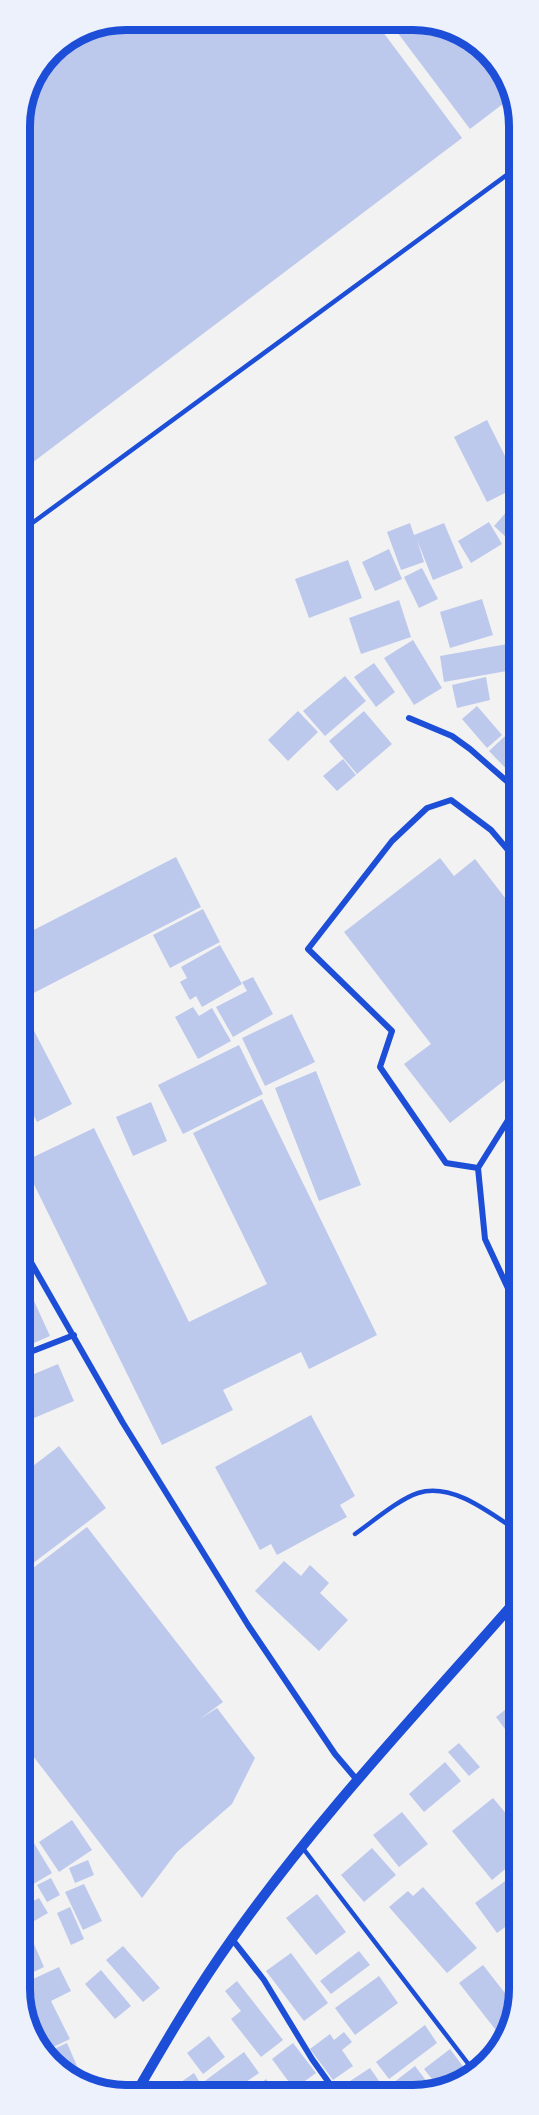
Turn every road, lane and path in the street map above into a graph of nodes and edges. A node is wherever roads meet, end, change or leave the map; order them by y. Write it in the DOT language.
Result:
graph roads {
  1 [pos="509,173"];
  2 [pos="30,525"];
  3 [pos="409,718"];
  4 [pos="509,783"];
  5 [pos="509,851"];
  6 [pos="509,1118"];
  7 [pos="478,1168"];
  8 [pos="30,1259"];
  9 [pos="509,1291"];
  10 [pos="74,1335"];
  11 [pos="30,1352"];
  12 [pos="509,1526"];
  13 [pos="355,1534"];
  14 [pos="509,1608"];
  15 [pos="357,1780"];
  16 [pos="302,1847"];
  17 [pos="232,1939"];
  18 [pos="470,2066"];
  19 [pos="141,2085"];
  20 [pos="331,2085"];
  1 -- 2 [label="lane"];
  3 -- 4 [label="street"];
  5 -- 7 [label="street"];
  6 -- 7 [label="street"];
  7 -- 9 [label="street"];
  8 -- 10 [label="street"];
  10 -- 11 [label="street"];
  10 -- 15 [label="street"];
  12 -- 13 [label="lane"];
  14 -- 15 [label="street"];
  15 -- 16 [label="street"];
  16 -- 17 [label="street"];
  16 -- 18 [label="lane"];
  17 -- 19 [label="street"];
  17 -- 20 [label="street"];
}
